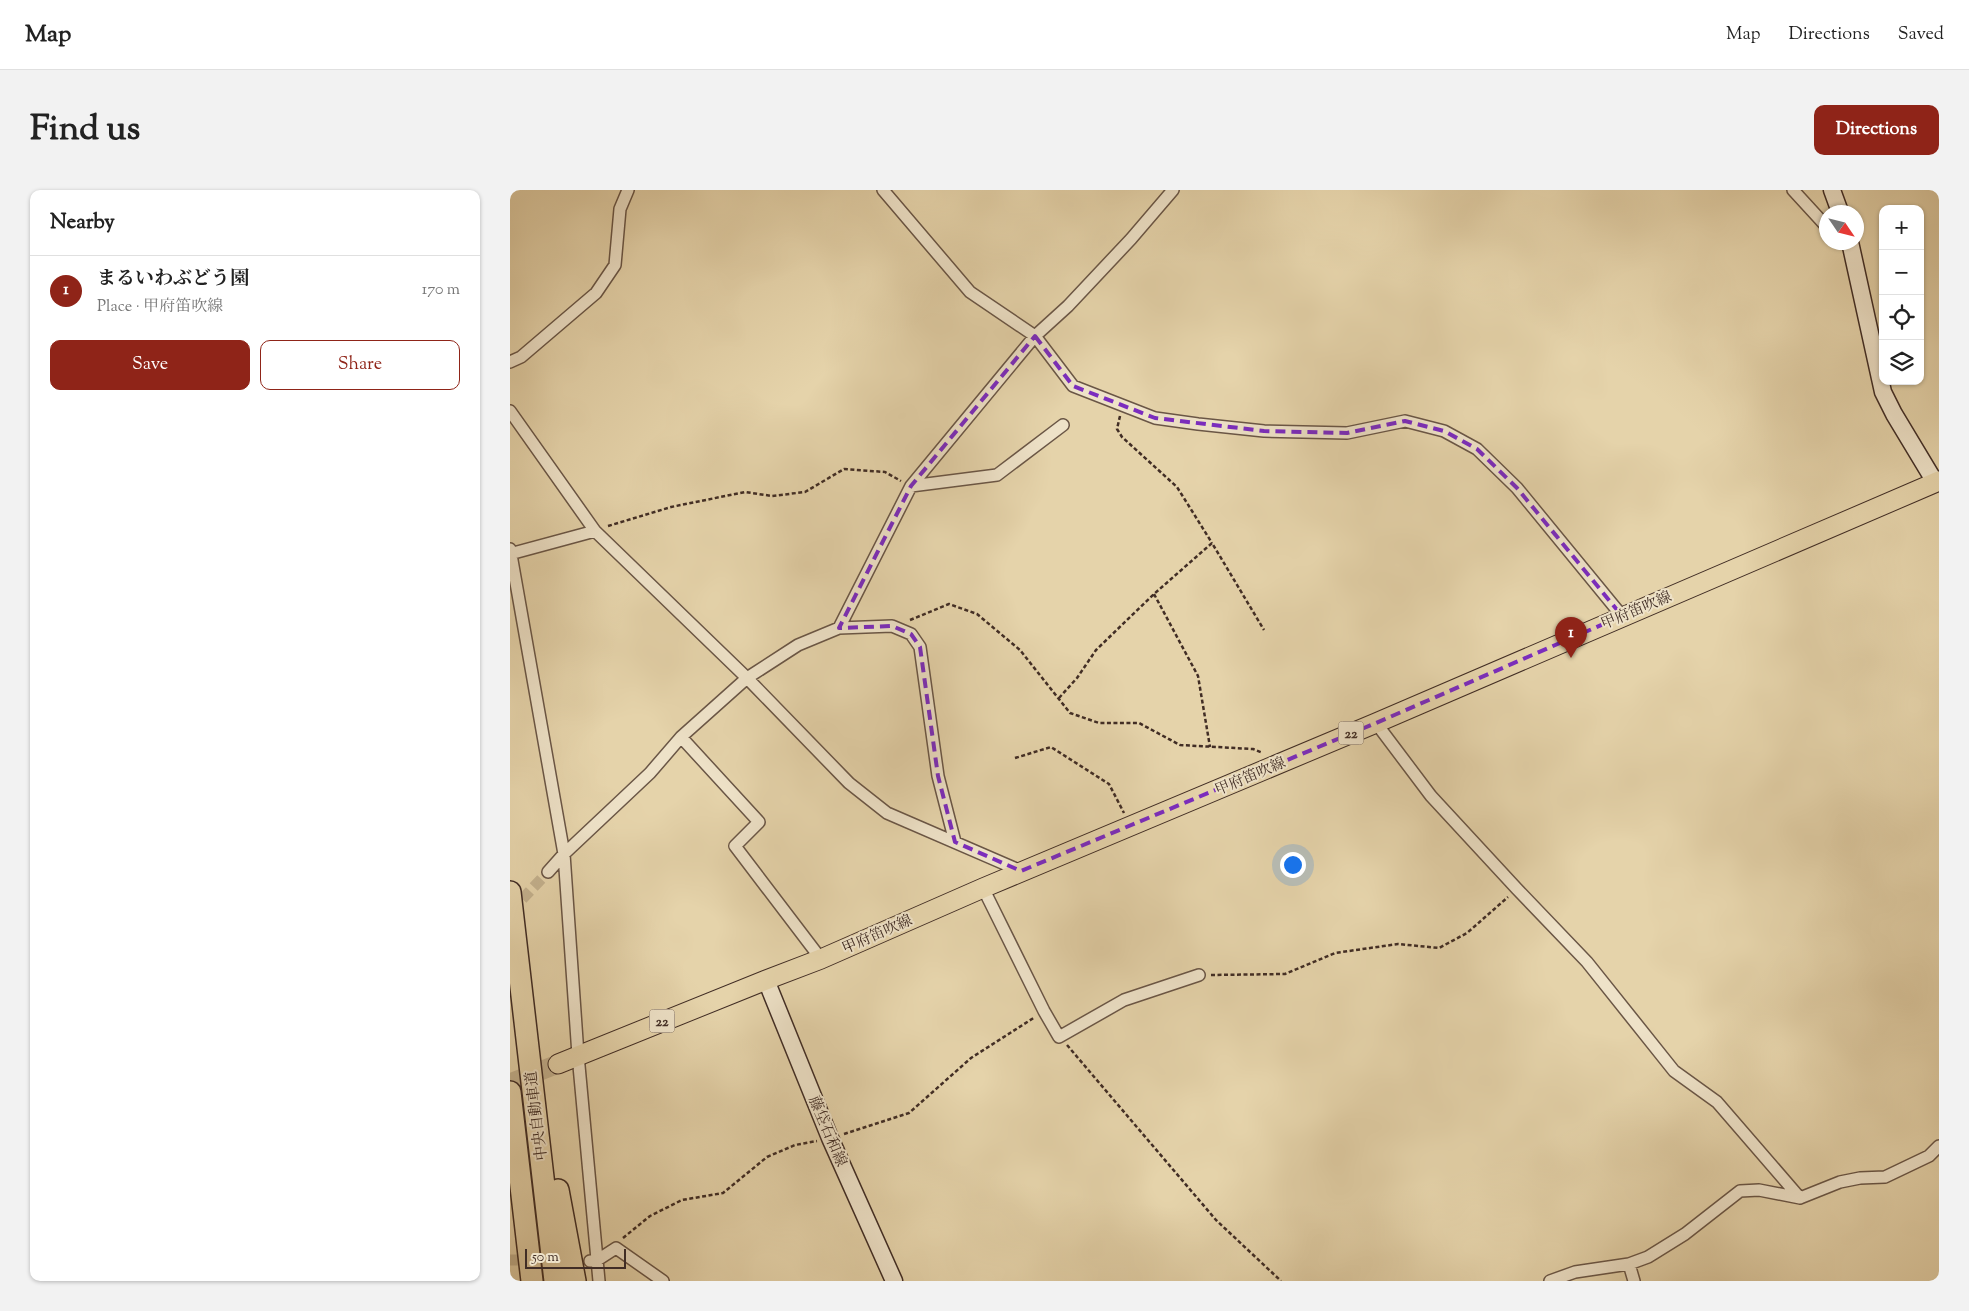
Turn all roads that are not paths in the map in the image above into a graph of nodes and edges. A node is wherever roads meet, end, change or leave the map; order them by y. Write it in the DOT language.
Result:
graph roads {
  1 [pos="628,190"];
  2 [pos="882,190"];
  3 [pos="1173,190"];
  4 [pos="1793,190"];
  5 [pos="1832,190"];
  6 [pos="1837,205"];
  7 [pos="1819,218"];
  8 [pos="1850,250"];
  9 [pos="1035,336"];
  10 [pos="510,362"];
  11 [pos="510,411"];
  12 [pos="1063,425"];
  13 [pos="1937,481"];
  14 [pos="911,486"];
  15 [pos="595,531"];
  16 [pos="510,552"];
  17 [pos="1622,616"];
  18 [pos="839,628"];
  19 [pos="747,678"];
  20 [pos="1376,723"];
  21 [pos="681,736"];
  22 [pos="954,842"];
  23 [pos="564,854"];
  24 [pos="1021,871"];
  25 [pos="548,872"];
  26 [pos="982,888"];
  27 [pos="510,892"];
  28 [pos="820,959"];
  29 [pos="1198,975"];
  30 [pos="766,980"];
  31 [pos="525,1018"];
  32 [pos="578,1055"];
  33 [pos="558,1064"];
  34 [pos="510,1092"];
  35 [pos="1939,1146"];
  36 [pos="1800,1198"];
  37 [pos="592,1261"];
  38 [pos="1629,1264"];
  39 [pos="532,1281"];
  40 [pos="555,1281"];
  41 [pos="575,1281"];
  42 [pos="599,1281"];
  43 [pos="663,1281"];
  44 [pos="894,1281"];
  45 [pos="1550,1281"];
  46 [pos="1634,1281"];
  1 -- 10 [label="street"];
  2 -- 9 [label="street"];
  3 -- 9 [label="street"];
  4 -- 7 [label="street"];
  5 -- 6 [label="main road"];
  8 -- 13 [label="main road"];
  9 -- 14 [label="street"];
  9 -- 17 [label="street"];
  11 -- 15 [label="street"];
  12 -- 14 [label="street"];
  13 -- 17 [label="main road, 甲府笛吹線 / 22"];
  14 -- 18 [label="street"];
  15 -- 16 [label="street"];
  15 -- 19 [label="street"];
  16 -- 23 [label="street"];
  17 -- 20 [label="main road, 甲府笛吹線 / 22"];
  18 -- 19 [label="street"];
  18 -- 22 [label="street"];
  19 -- 21 [label="street"];
  19 -- 22 [label="street"];
  20 -- 24 [label="main road, 甲府笛吹線 / 22"];
  20 -- 36 [label="street"];
  21 -- 23 [label="street"];
  21 -- 28 [label="street"];
  22 -- 24 [label="street"];
  23 -- 25 [label="street"];
  23 -- 32 [label="street"];
  24 -- 26 [label="main road, 甲府笛吹線 / 22"];
  26 -- 28 [label="main road, 甲府笛吹線 / 22"];
  26 -- 29 [label="street"];
  27 -- 31 [label="highway, 中央自動車道"];
  28 -- 30 [label="main road, 甲府笛吹線 / 22"];
  30 -- 32 [label="main road, 甲府笛吹線 / 22"];
  30 -- 44 [label="main road, 藤垈石和線"];
  31 -- 40 [label="highway, 中央自動車道"];
  31 -- 41 [label="highway"];
  32 -- 33 [label="main road, 甲府笛吹線 / 22"];
  32 -- 37 [label="street"];
  34 -- 39 [label="highway, 中央自動車道"];
  35 -- 36 [label="street"];
  36 -- 38 [label="street"];
  37 -- 42 [label="street"];
  37 -- 43 [label="street"];
  38 -- 45 [label="street"];
  38 -- 46 [label="street"];
}
